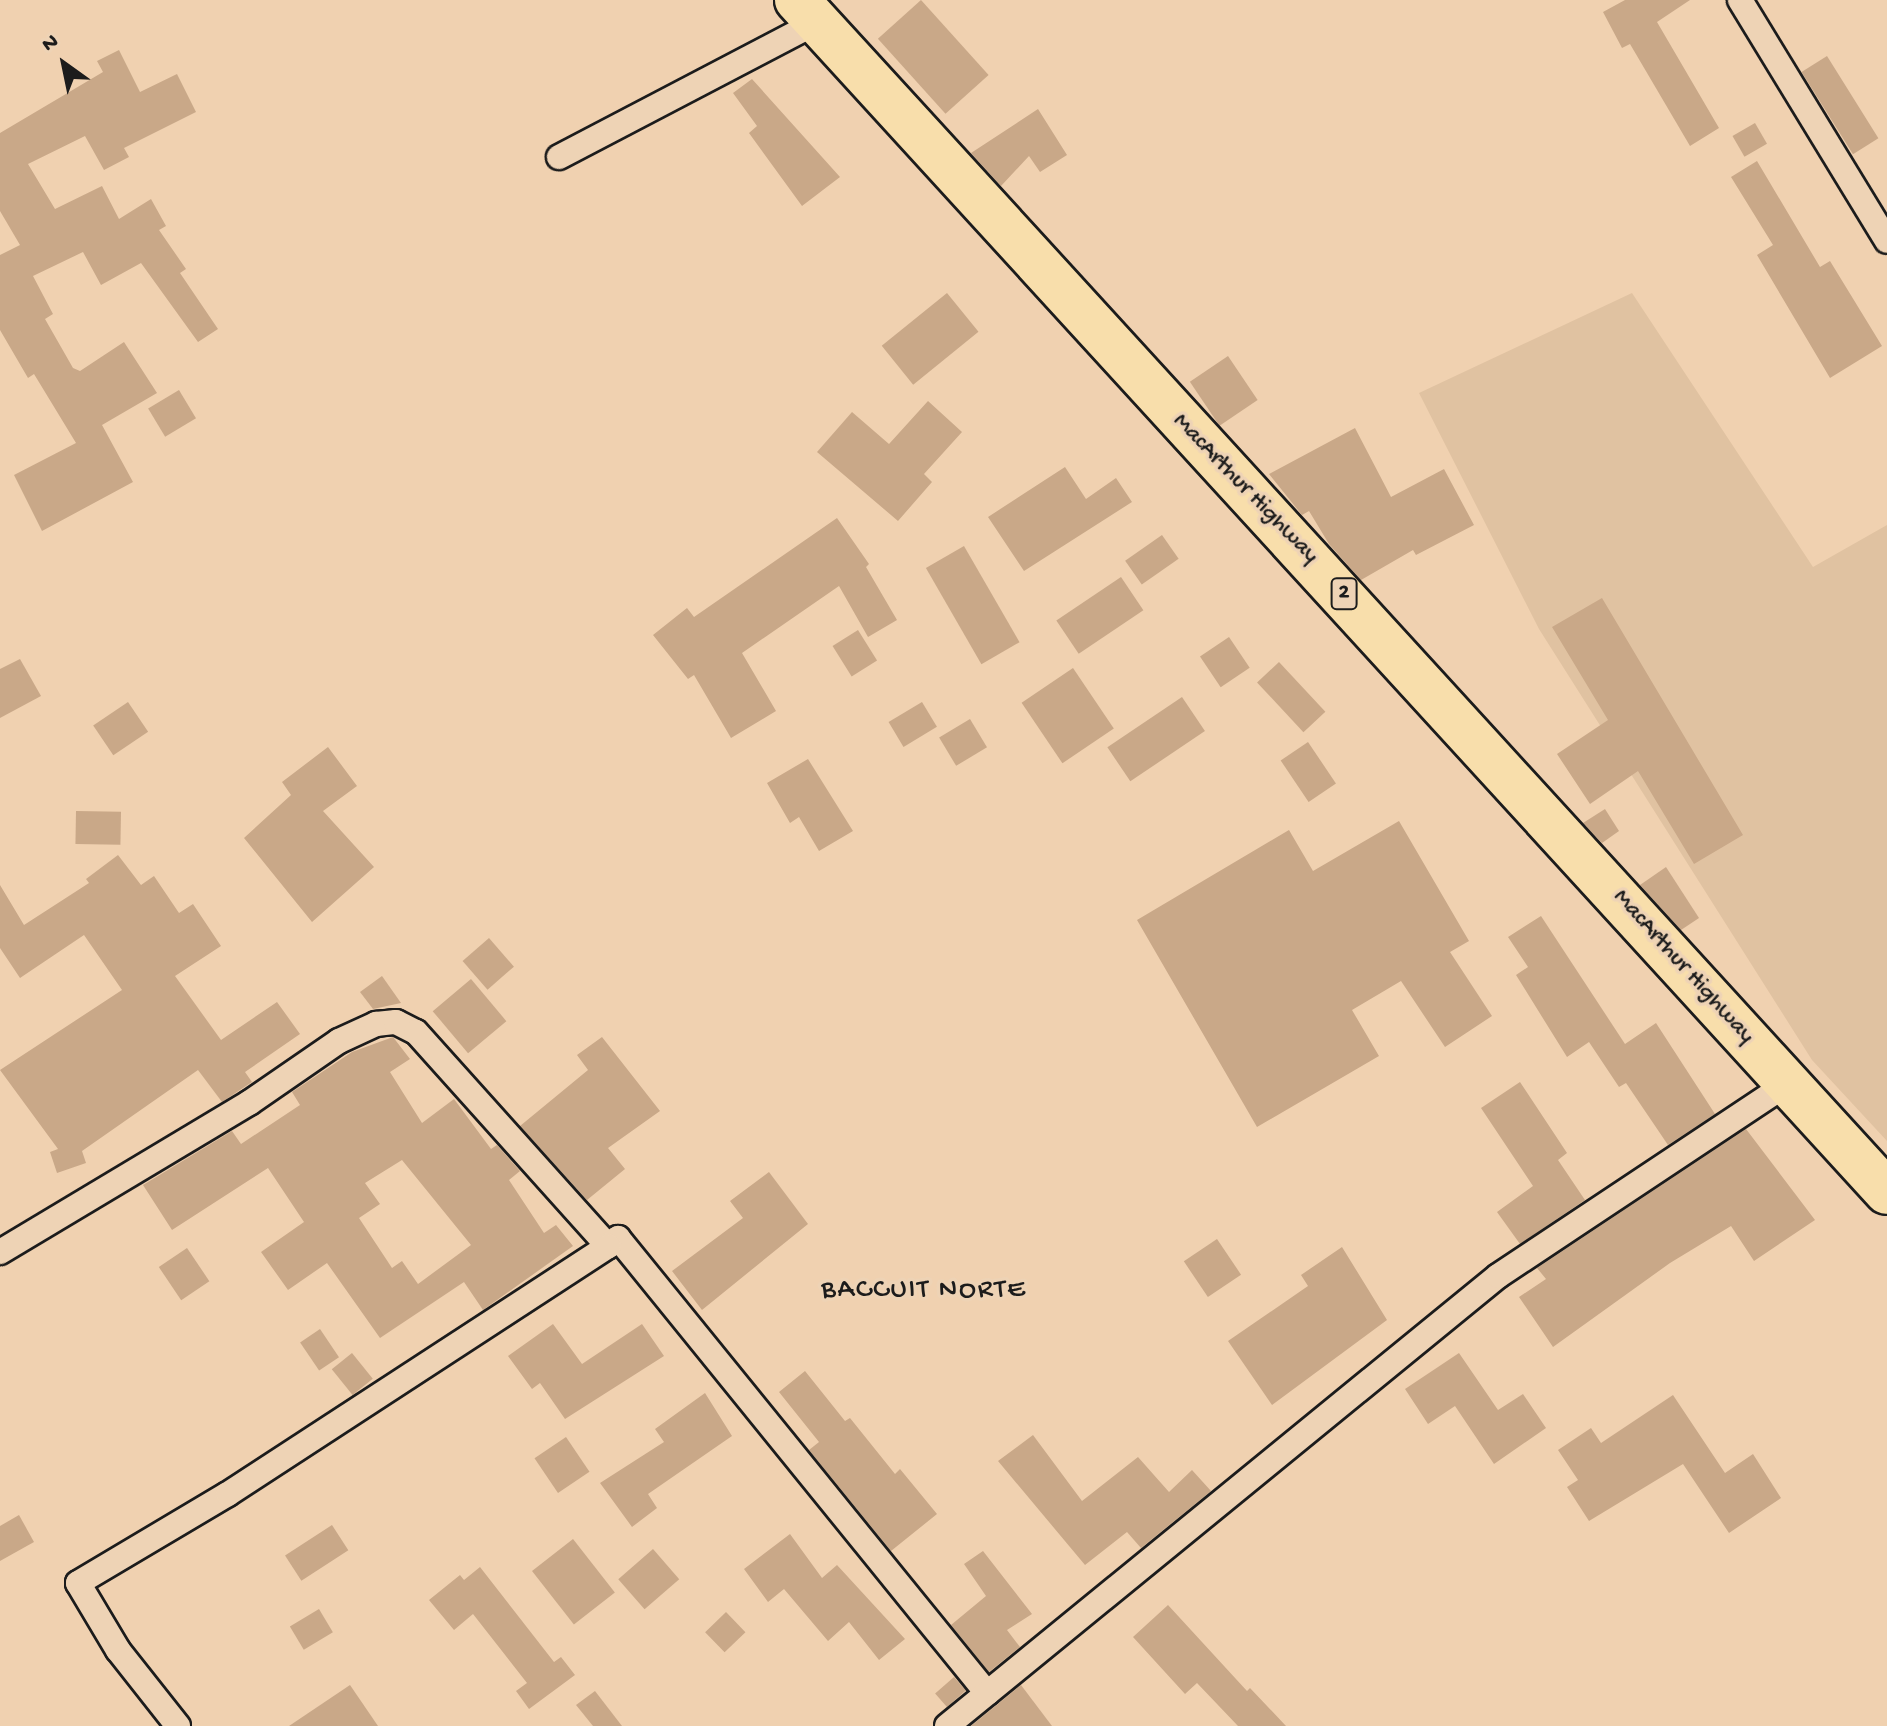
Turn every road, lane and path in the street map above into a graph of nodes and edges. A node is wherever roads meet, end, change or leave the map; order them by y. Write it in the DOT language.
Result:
graph roads {
  1 [pos="1740,0"];
  2 [pos="807,11"];
  3 [pos="559,157"];
  4 [pos="1887,241"];
  5 [pos="1789,1083"];
  6 [pos="1887,1192"];
  7 [pos="608,1246"];
  8 [pos="0,1252"];
  9 [pos="987,1693"];
  10 [pos="178,1726"];
  11 [pos="947,1726"];
  1 -- 4 [label="street"];
  2 -- 3 [label="street"];
  2 -- 5 [label="highway, MacArthur Highway / 2"];
  5 -- 6 [label="highway, MacArthur Highway / 2"];
  5 -- 9 [label="street"];
  7 -- 8 [label="street"];
  7 -- 9 [label="street"];
  7 -- 10 [label="street"];
  9 -- 11 [label="street"];
}
